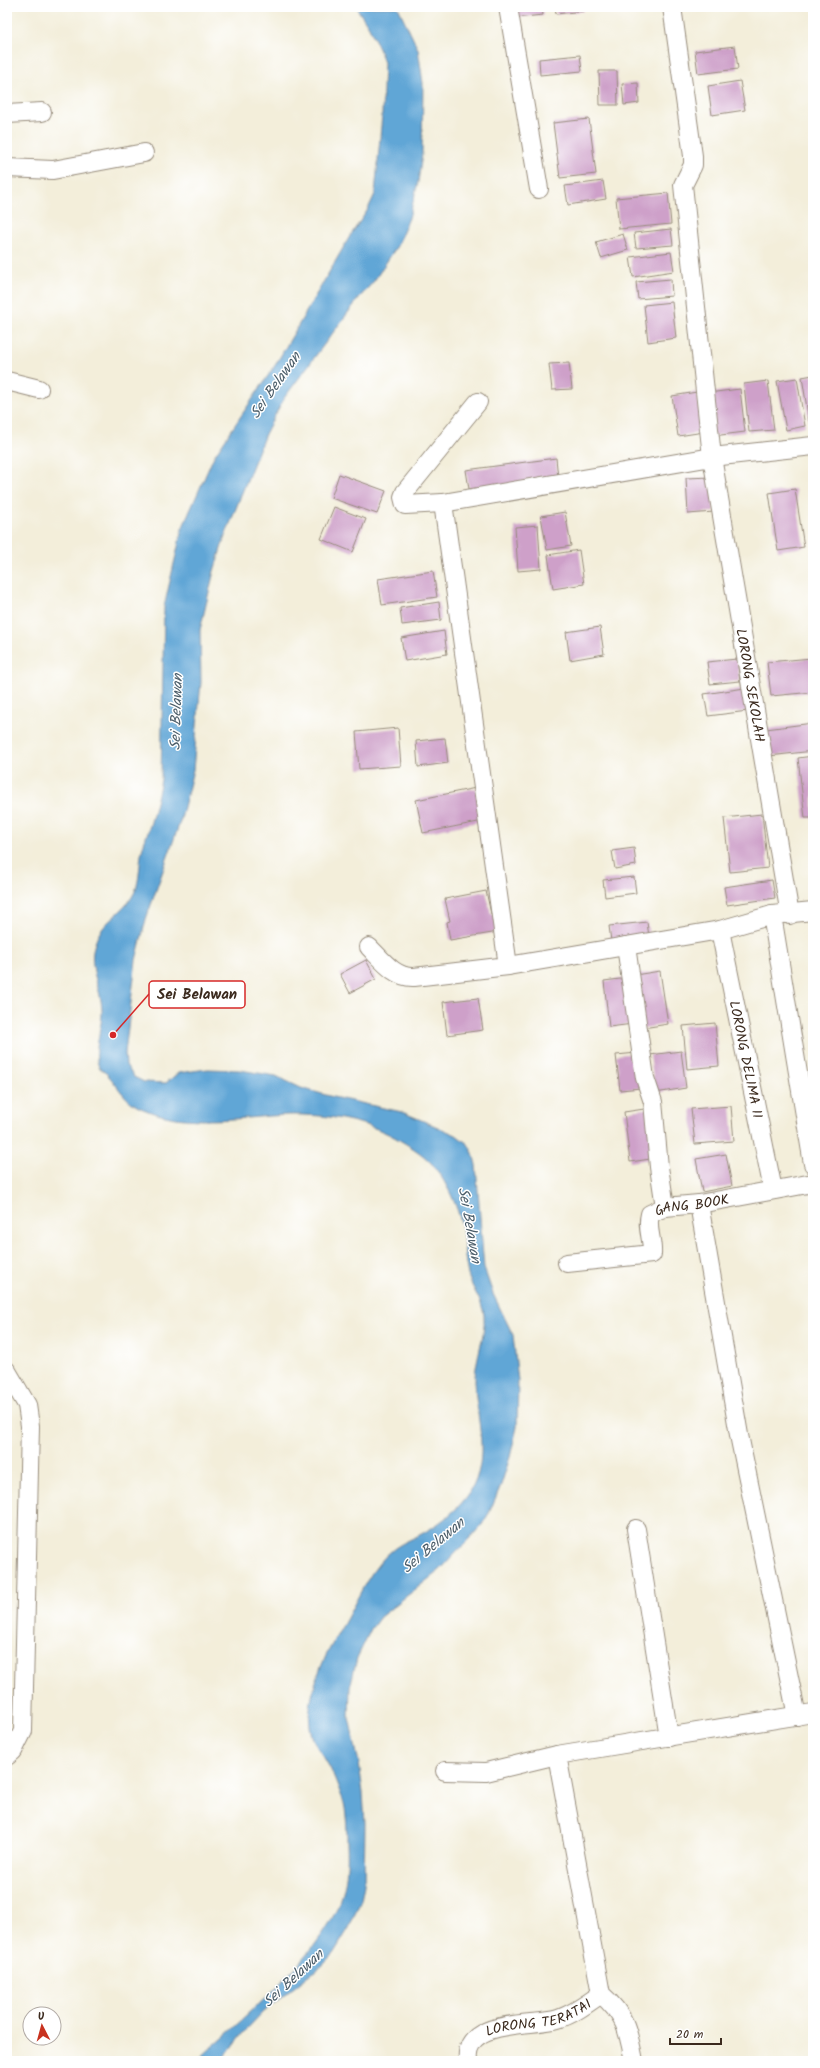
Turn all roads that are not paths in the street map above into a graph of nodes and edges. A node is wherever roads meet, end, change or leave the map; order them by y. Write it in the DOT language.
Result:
graph roads {
  1 [pos="508,7"];
  2 [pos="672,7"];
  3 [pos="42,112"];
  4 [pos="7,114"];
  5 [pos="144,153"];
  6 [pos="7,168"];
  7 [pos="539,189"];
  8 [pos="7,381"];
  9 [pos="39,389"];
  10 [pos="478,402"];
  11 [pos="813,446"];
  12 [pos="712,457"];
  13 [pos="443,502"];
  14 [pos="813,911"];
  15 [pos="781,915"];
  16 [pos="720,930"];
  17 [pos="626,946"];
  18 [pos="368,947"];
  19 [pos="508,966"];
  20 [pos="813,1164"];
  21 [pos="813,1183"];
  22 [pos="773,1190"];
  23 [pos="698,1204"];
  24 [pos="665,1207"];
  25 [pos="567,1263"];
  26 [pos="7,1371"];
  27 [pos="636,1529"];
  28 [pos="805,1715"];
  29 [pos="669,1737"];
  30 [pos="557,1755"];
  31 [pos="7,1756"];
  32 [pos="445,1771"];
  33 [pos="602,1994"];
  34 [pos="468,2061"];
  35 [pos="634,2061"];
  1 -- 7 [label="street"];
  2 -- 12 [label="street, LORONG SEKOLAH"];
  3 -- 4 [label="street"];
  5 -- 6 [label="street"];
  8 -- 9 [label="street"];
  10 -- 13 [label="street"];
  11 -- 12 [label="street"];
  12 -- 13 [label="street"];
  12 -- 15 [label="street, LORONG SEKOLAH"];
  13 -- 19 [label="street"];
  14 -- 15 [label="street"];
  15 -- 16 [label="street"];
  15 -- 20 [label="street, LORONG SEKOLAH"];
  16 -- 17 [label="street"];
  16 -- 22 [label="street, LORONG DELIMA II"];
  17 -- 19 [label="street"];
  17 -- 24 [label="street"];
  18 -- 19 [label="street"];
  21 -- 22 [label="street, GANG BOOK"];
  22 -- 23 [label="street, GANG BOOK"];
  23 -- 24 [label="street, GANG BOOK"];
  23 -- 28 [label="street"];
  24 -- 25 [label="street, GANG BOOK"];
  26 -- 31 [label="street"];
  27 -- 29 [label="street"];
  28 -- 29 [label="street"];
  29 -- 30 [label="street"];
  30 -- 32 [label="street"];
  30 -- 33 [label="street"];
  33 -- 34 [label="street, LORONG TERATAI"];
  33 -- 35 [label="street"];
}
